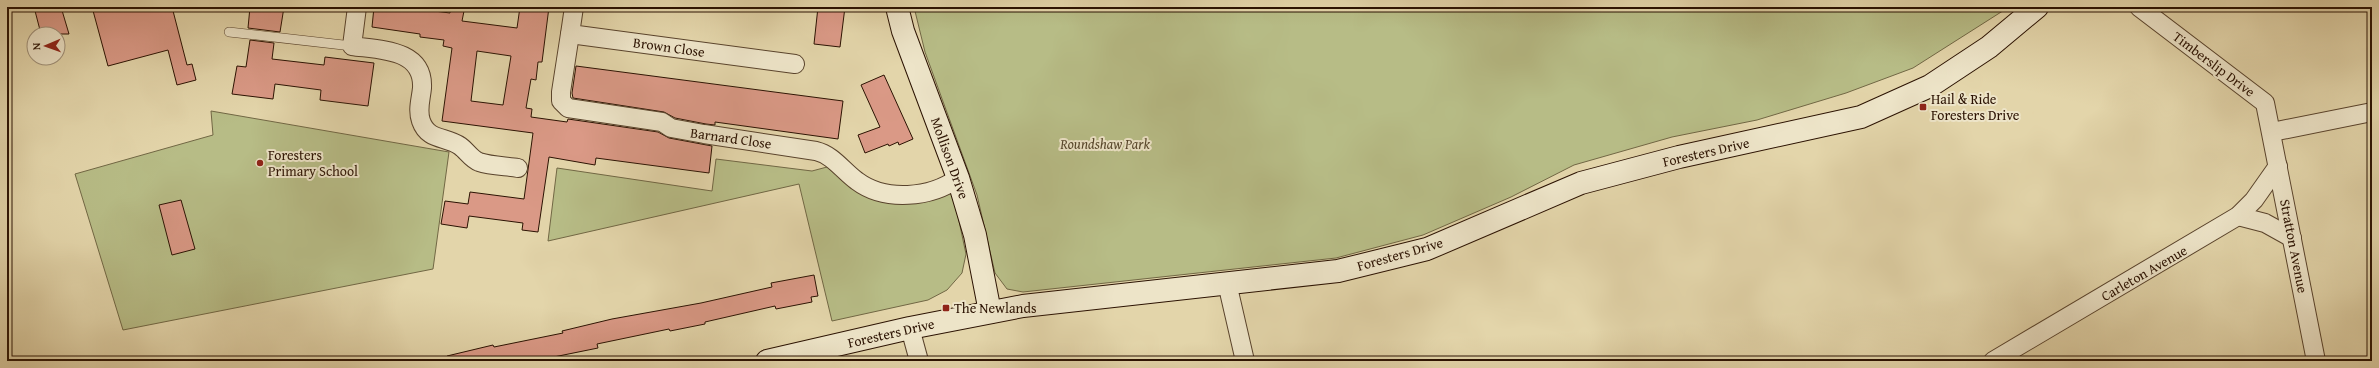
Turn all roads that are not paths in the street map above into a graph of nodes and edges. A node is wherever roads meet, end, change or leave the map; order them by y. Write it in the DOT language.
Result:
graph roads {
  1 [pos="357,7"];
  2 [pos="574,7"];
  3 [pos="897,7"];
  4 [pos="2037,7"];
  5 [pos="2139,7"];
  6 [pos="229,32"];
  7 [pos="570,34"];
  8 [pos="352,46"];
  9 [pos="795,64"];
  10 [pos="2372,112"];
  11 [pos="2272,132"];
  12 [pos="2278,166"];
  13 [pos="518,168"];
  14 [pos="958,178"];
  15 [pos="2238,216"];
  16 [pos="2292,238"];
  17 [pos="1227,283"];
  18 [pos="990,312"];
  19 [pos="910,328"];
  20 [pos="773,360"];
  21 [pos="919,361"];
  22 [pos="1245,361"];
  23 [pos="1993,361"];
  24 [pos="2316,361"];
  1 -- 8 [label="street"];
  2 -- 7 [label="street"];
  3 -- 14 [label="main road, Mollison Drive"];
  4 -- 17 [label="main road, Foresters Drive"];
  5 -- 11 [label="street, Timberslip Drive"];
  6 -- 8 [label="lane"];
  7 -- 9 [label="street, Brown Close"];
  7 -- 14 [label="street, Barnard Close"];
  8 -- 13 [label="street"];
  10 -- 11 [label="street"];
  11 -- 12 [label="street, Stratton Avenue"];
  12 -- 15 [label="street, Carleton Avenue"];
  12 -- 16 [label="street, Stratton Avenue"];
  14 -- 18 [label="main road, Mollison Drive"];
  15 -- 16 [label="street"];
  15 -- 23 [label="street, Carleton Avenue"];
  16 -- 24 [label="street, Stratton Avenue"];
  17 -- 18 [label="main road, Foresters Drive"];
  17 -- 22 [label="street"];
  18 -- 19 [label="main road, Foresters Drive"];
  19 -- 20 [label="main road, Foresters Drive"];
  19 -- 21 [label="street"];
}
